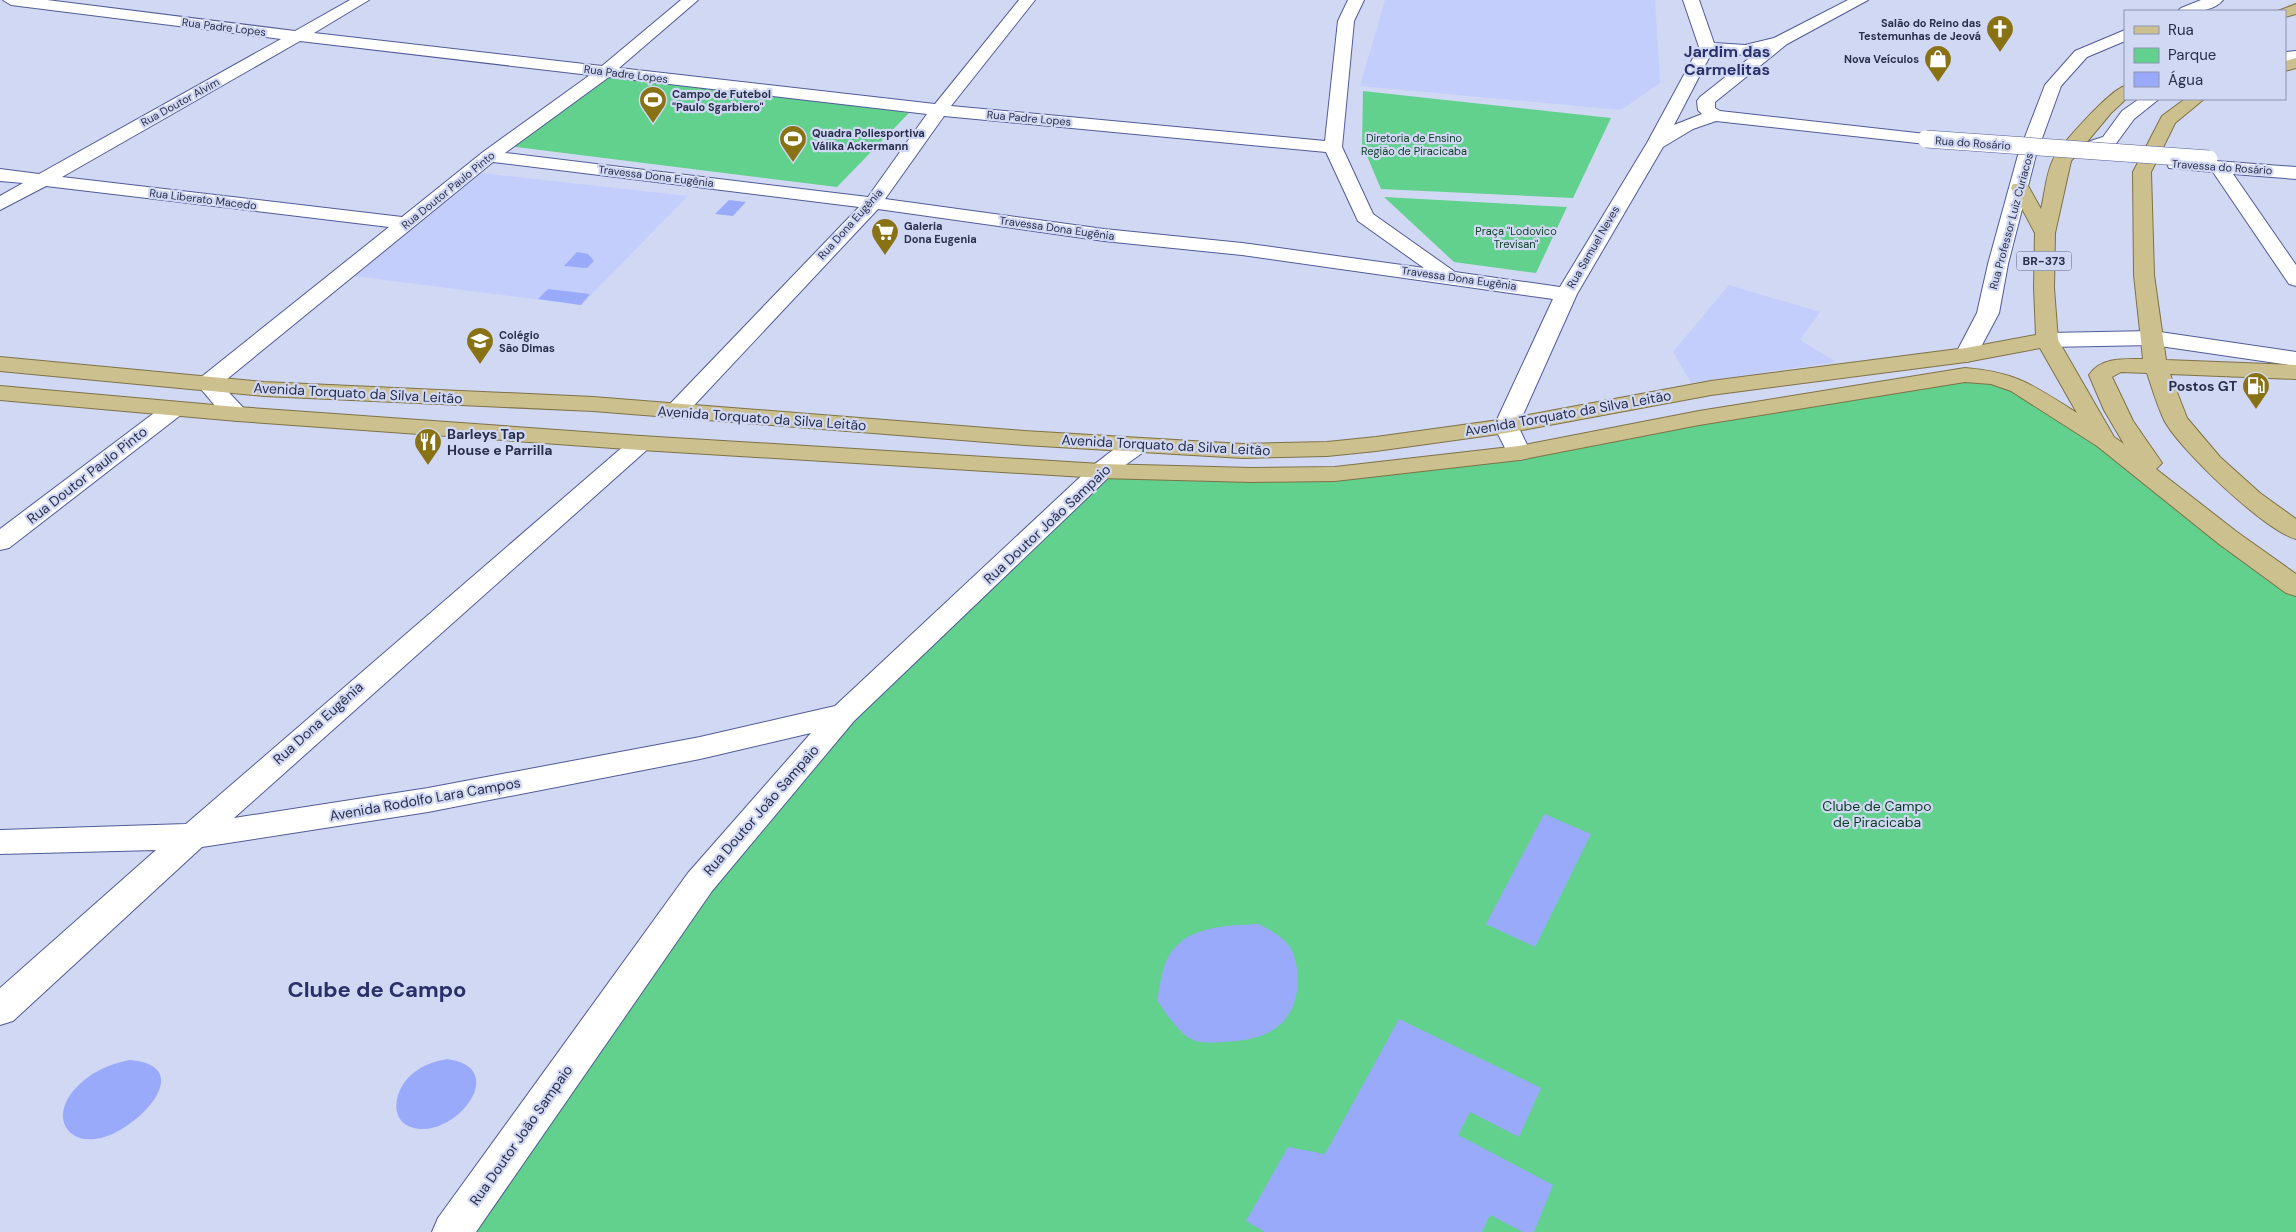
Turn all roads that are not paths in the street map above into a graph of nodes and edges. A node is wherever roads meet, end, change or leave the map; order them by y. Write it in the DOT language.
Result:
graph roads {
  1 [pos="22,0"];
  2 [pos="362,0"];
  3 [pos="690,0"];
  4 [pos="1027,0"];
  5 [pos="1356,0"];
  6 [pos="1691,0"];
  7 [pos="1860,0"];
  8 [pos="2215,0"];
  9 [pos="2189,10"];
  10 [pos="0,13"];
  11 [pos="2124,35"];
  12 [pos="297,36"];
  13 [pos="1781,41"];
  14 [pos="1707,47"];
  15 [pos="605,72"];
  16 [pos="2124,92"];
  17 [pos="2149,100"];
  18 [pos="2195,100"];
  19 [pos="938,110"];
  20 [pos="1714,116"];
  21 [pos="1656,143"];
  22 [pos="1333,147"];
  23 [pos="2081,150"];
  24 [pos="489,156"];
  25 [pos="2147,162"];
  26 [pos="2214,163"];
  27 [pos="2296,166"];
  28 [pos="2296,173"];
  29 [pos="0,175"];
  30 [pos="42,180"];
  31 [pos="2020,188"];
  32 [pos="873,203"];
  33 [pos="0,204"];
  34 [pos="406,223"];
  35 [pos="2045,233"];
  36 [pos="1449,276"];
  37 [pos="2296,280"];
  38 [pos="1566,294"];
  39 [pos="2153,338"];
  40 [pos="2047,340"];
  41 [pos="1966,355"];
  42 [pos="2296,359"];
  43 [pos="0,364"];
  44 [pos="2155,365"];
  45 [pos="2296,372"];
  46 [pos="208,383"];
  47 [pos="0,393"];
  48 [pos="174,408"];
  49 [pos="676,411"];
  50 [pos="237,414"];
  51 [pos="1506,426"];
  52 [pos="562,438"];
  53 [pos="2105,441"];
  54 [pos="641,443"];
  55 [pos="1136,446"];
  56 [pos="1519,453"];
  57 [pos="1102,470"];
  58 [pos="2174,496"];
  59 [pos="2296,531"];
  60 [pos="0,542"];
  61 [pos="2296,587"];
  62 [pos="844,714"];
  63 [pos="191,836"];
  64 [pos="0,842"];
  65 [pos="0,1010"];
  66 [pos="452,1232"];
  1 -- 10 [label="street"];
  1 -- 12 [label="street, Rua Padre Lopes"];
  2 -- 12 [label="street, Rua Doutor Alvim"];
  3 -- 15 [label="street, Rua Doutor Paulo Pinto"];
  4 -- 19 [label="street, Rua Dona Eugênia"];
  5 -- 22 [label="street"];
  6 -- 14 [label="street"];
  7 -- 13 [label="street"];
  8 -- 9 [label="street"];
  11 -- 31 [label="street, Rua Professor Luiz Curiacos"];
  12 -- 15 [label="street, Rua Padre Lopes"];
  12 -- 30 [label="street, Rua Doutor Alvim"];
  13 -- 14 [label="street"];
  13 -- 20 [label="street"];
  14 -- 21 [label="street, Rua Samuel Neves"];
  15 -- 19 [label="street, Rua Padre Lopes"];
  15 -- 24 [label="street, Rua Doutor Paulo Pinto"];
  16 -- 35 [label="main road, BR-373"];
  17 -- 23 [label="street"];
  18 -- 25 [label="main road"];
  19 -- 22 [label="street, Rua Padre Lopes"];
  19 -- 32 [label="street, Rua Dona Eugênia"];
  20 -- 21 [label="street, Rua do Rosário"];
  20 -- 23 [label="street, Rua do Rosário, bridge"];
  21 -- 38 [label="street, Rua Samuel Neves"];
  22 -- 36 [label="street"];
  23 -- 26 [label="street, Rua do Rosário, bridge"];
  24 -- 32 [label="street, Travessa Dona Eugênia"];
  24 -- 34 [label="street, Rua Doutor Paulo Pinto"];
  25 -- 26 [label="street, Travessa do Rosário"];
  25 -- 39 [label="main road"];
  26 -- 27 [label="street, Rua do Rosário"];
  26 -- 28 [label="street, Travessa do Rosário"];
  26 -- 37 [label="street"];
  29 -- 30 [label="street, Rua Liberato Macedo"];
  30 -- 33 [label="street, Rua Doutor Alvim"];
  30 -- 34 [label="street, Rua Liberato Macedo"];
  31 -- 35 [label="main road"];
  31 -- 41 [label="street, Rua Professor Luiz Curiacos"];
  32 -- 36 [label="street, Travessa Dona Eugênia"];
  32 -- 49 [label="street, Rua Dona Eugênia"];
  34 -- 46 [label="street, Rua Doutor Paulo Pinto"];
  35 -- 40 [label="main road, BR-373"];
  36 -- 38 [label="street, Travessa Dona Eugênia"];
  38 -- 51 [label="street, Rua Samuel Neves"];
  39 -- 40 [label="street, Avenida Torquato da Silva Leitão"];
  39 -- 42 [label="street, Avenida Torquato da Silva Leitão"];
  39 -- 44 [label="main road"];
  40 -- 41 [label="main road, Avenida Torquato da Silva Leitão"];
  40 -- 53 [label="main road, BR-373"];
  41 -- 51 [label="main road, Avenida Torquato da Silva Leitão"];
  43 -- 46 [label="main road, Avenida Torquato da Silva Leitão"];
  44 -- 45 [label="main road"];
  44 -- 58 [label="main road"];
  44 -- 59 [label="main road"];
  46 -- 49 [label="main road, Avenida Torquato da Silva Leitão"];
  46 -- 50 [label="street"];
  47 -- 48 [label="main road, Avenida Torquato da Silva Leitão"];
  48 -- 50 [label="main road, Avenida Torquato da Silva Leitão"];
  48 -- 60 [label="street, Rua Doutor Paulo Pinto"];
  49 -- 52 [label="main road"];
  49 -- 55 [label="main road, Avenida Torquato da Silva Leitão"];
  50 -- 52 [label="main road, Avenida Torquato da Silva Leitão"];
  51 -- 55 [label="main road, Avenida Torquato da Silva Leitão"];
  51 -- 56 [label="street"];
  52 -- 54 [label="main road, Avenida Torquato da Silva Leitão"];
  53 -- 56 [label="main road, Avenida Torquato da Silva Leitão"];
  53 -- 58 [label="main road, BR-373"];
  54 -- 57 [label="main road, Avenida Torquato da Silva Leitão"];
  54 -- 63 [label="street, Rua Dona Eugênia"];
  55 -- 57 [label="street, Rua Doutor João Sampaio"];
  56 -- 57 [label="main road, Avenida Torquato da Silva Leitão"];
  57 -- 62 [label="street, Rua Doutor João Sampaio"];
  58 -- 61 [label="main road, BR-373"];
  62 -- 63 [label="street, Avenida Rodolfo Lara Campos"];
  62 -- 66 [label="street, Rua Doutor João Sampaio"];
  63 -- 64 [label="street, Avenida Rodolfo Lara Campos"];
  63 -- 65 [label="street, Rua Dona Eugênia"];
}
